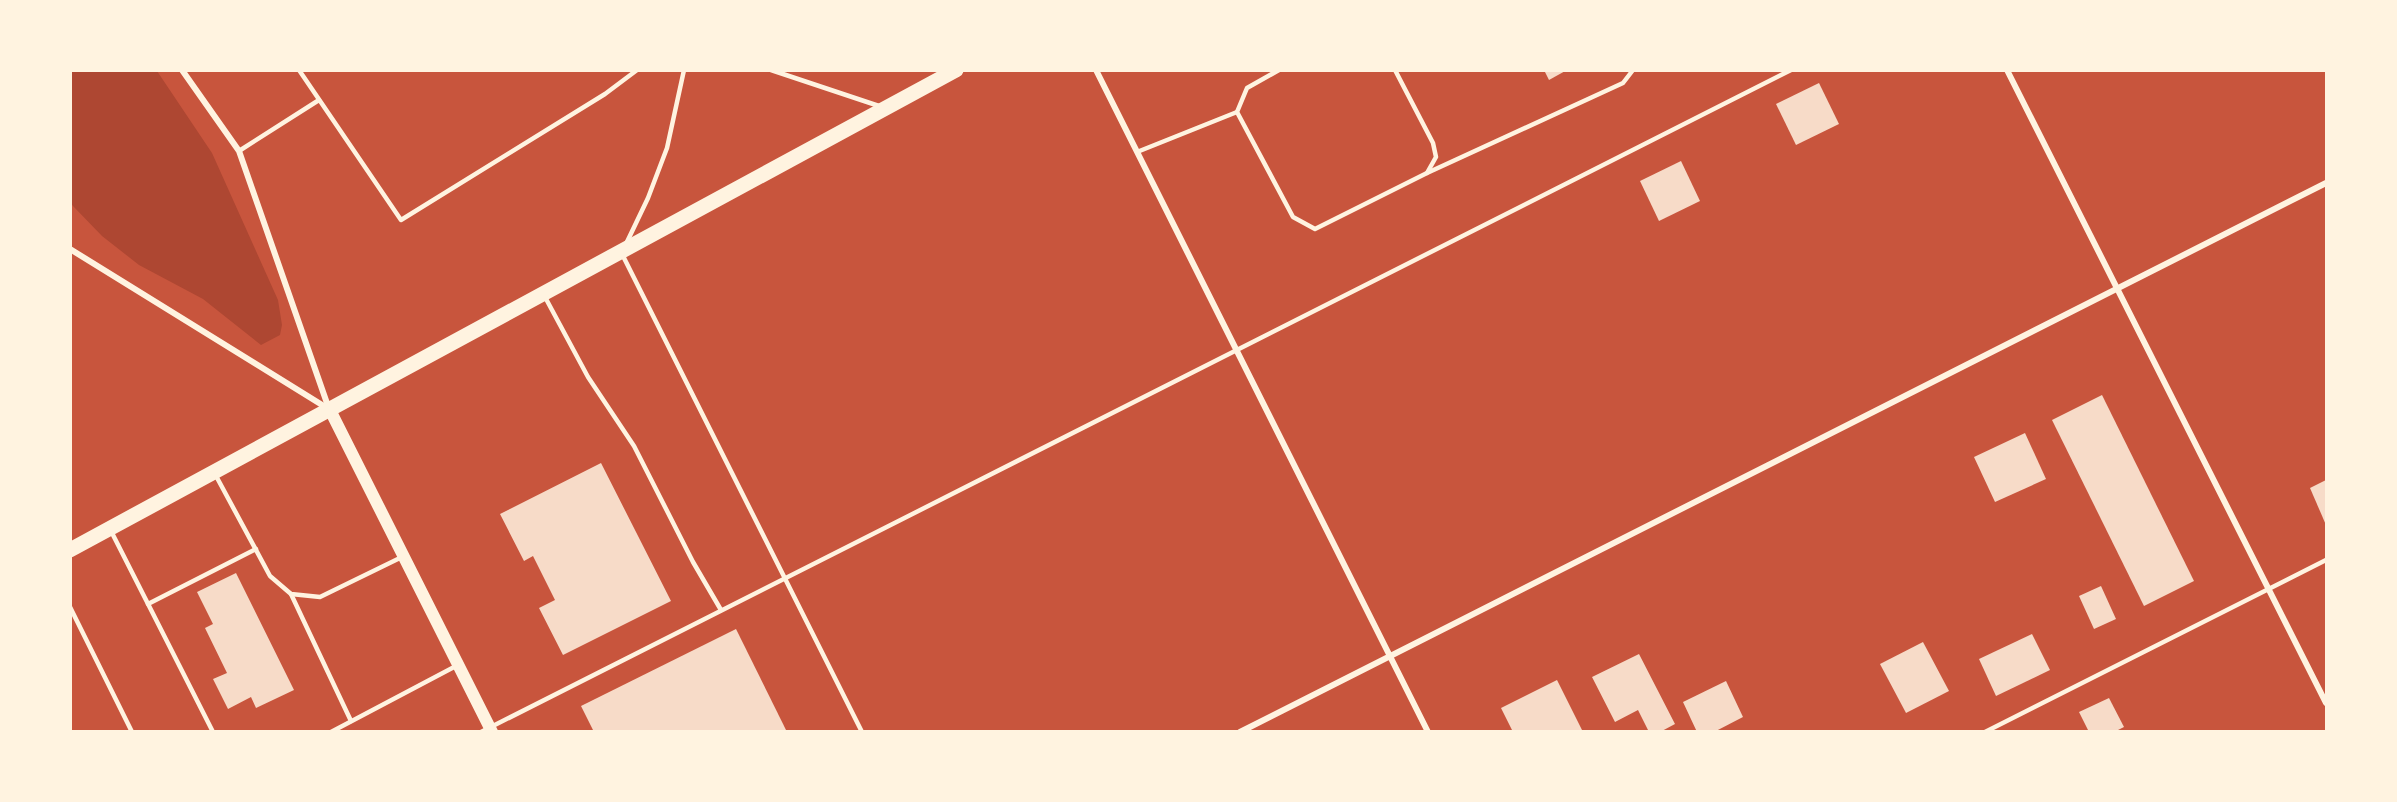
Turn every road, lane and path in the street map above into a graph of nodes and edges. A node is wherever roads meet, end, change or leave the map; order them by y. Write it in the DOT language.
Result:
graph roads {
  1 [pos="182,70"];
  2 [pos="299,70"];
  3 [pos="637,70"];
  4 [pos="684,70"];
  5 [pos="771,70"];
  6 [pos="956,70"];
  7 [pos="1096,70"];
  8 [pos="1279,70"];
  9 [pos="1395,70"];
  10 [pos="1633,70"];
  11 [pos="1791,70"];
  12 [pos="2007,70"];
  13 [pos="319,100"];
  14 [pos="885,108"];
  15 [pos="1236,112"];
  16 [pos="239,151"];
  17 [pos="1137,152"];
  18 [pos="1427,173"];
  19 [pos="2326,183"];
  20 [pos="70,249"];
  21 [pos="621,253"];
  22 [pos="2118,289"];
  23 [pos="544,294"];
  24 [pos="1237,350"];
  25 [pos="330,410"];
  26 [pos="214,472"];
  27 [pos="110,529"];
  28 [pos="256,549"];
  29 [pos="70,550"];
  30 [pos="403,556"];
  31 [pos="2326,560"];
  32 [pos="786,578"];
  33 [pos="2269,589"];
  34 [pos="291,594"];
  35 [pos="148,603"];
  36 [pos="70,607"];
  37 [pos="722,610"];
  38 [pos="1390,656"];
  39 [pos="459,665"];
  40 [pos="2326,703"];
  41 [pos="351,721"];
  42 [pos="488,730"];
  43 [pos="132,732"];
  44 [pos="213,732"];
  45 [pos="331,732"];
  46 [pos="862,732"];
  47 [pos="1239,732"];
  48 [pos="1428,732"];
  49 [pos="1985,732"];
  1 -- 16 [label="street"];
  2 -- 13 [label="lane"];
  3 -- 13 [label="lane"];
  4 -- 21 [label="lane"];
  5 -- 14 [label="lane"];
  6 -- 14 [label="main road"];
  7 -- 17 [label="street"];
  8 -- 15 [label="lane"];
  9 -- 18 [label="lane"];
  10 -- 18 [label="lane"];
  11 -- 24 [label="lane"];
  12 -- 22 [label="street"];
  13 -- 16 [label="lane"];
  14 -- 21 [label="main road"];
  15 -- 17 [label="lane"];
  15 -- 18 [label="lane"];
  16 -- 25 [label="street"];
  17 -- 24 [label="street"];
  19 -- 22 [label="street"];
  20 -- 25 [label="street"];
  21 -- 23 [label="main road"];
  21 -- 32 [label="lane"];
  22 -- 33 [label="street"];
  22 -- 38 [label="street"];
  23 -- 25 [label="main road"];
  23 -- 37 [label="lane"];
  24 -- 32 [label="lane"];
  24 -- 38 [label="street"];
  25 -- 26 [label="main road"];
  25 -- 30 [label="main road"];
  26 -- 27 [label="main road"];
  26 -- 28 [label="lane"];
  27 -- 29 [label="main road"];
  27 -- 35 [label="lane"];
  28 -- 34 [label="lane"];
  28 -- 35 [label="lane"];
  30 -- 34 [label="lane"];
  30 -- 39 [label="main road"];
  31 -- 33 [label="lane"];
  32 -- 37 [label="lane"];
  32 -- 46 [label="lane"];
  33 -- 40 [label="street"];
  33 -- 49 [label="lane"];
  34 -- 41 [label="lane"];
  35 -- 44 [label="lane"];
  36 -- 43 [label="lane"];
  37 -- 42 [label="lane"];
  38 -- 47 [label="street"];
  38 -- 48 [label="street"];
  39 -- 41 [label="lane"];
  39 -- 42 [label="main road"];
  41 -- 45 [label="lane"];
}
